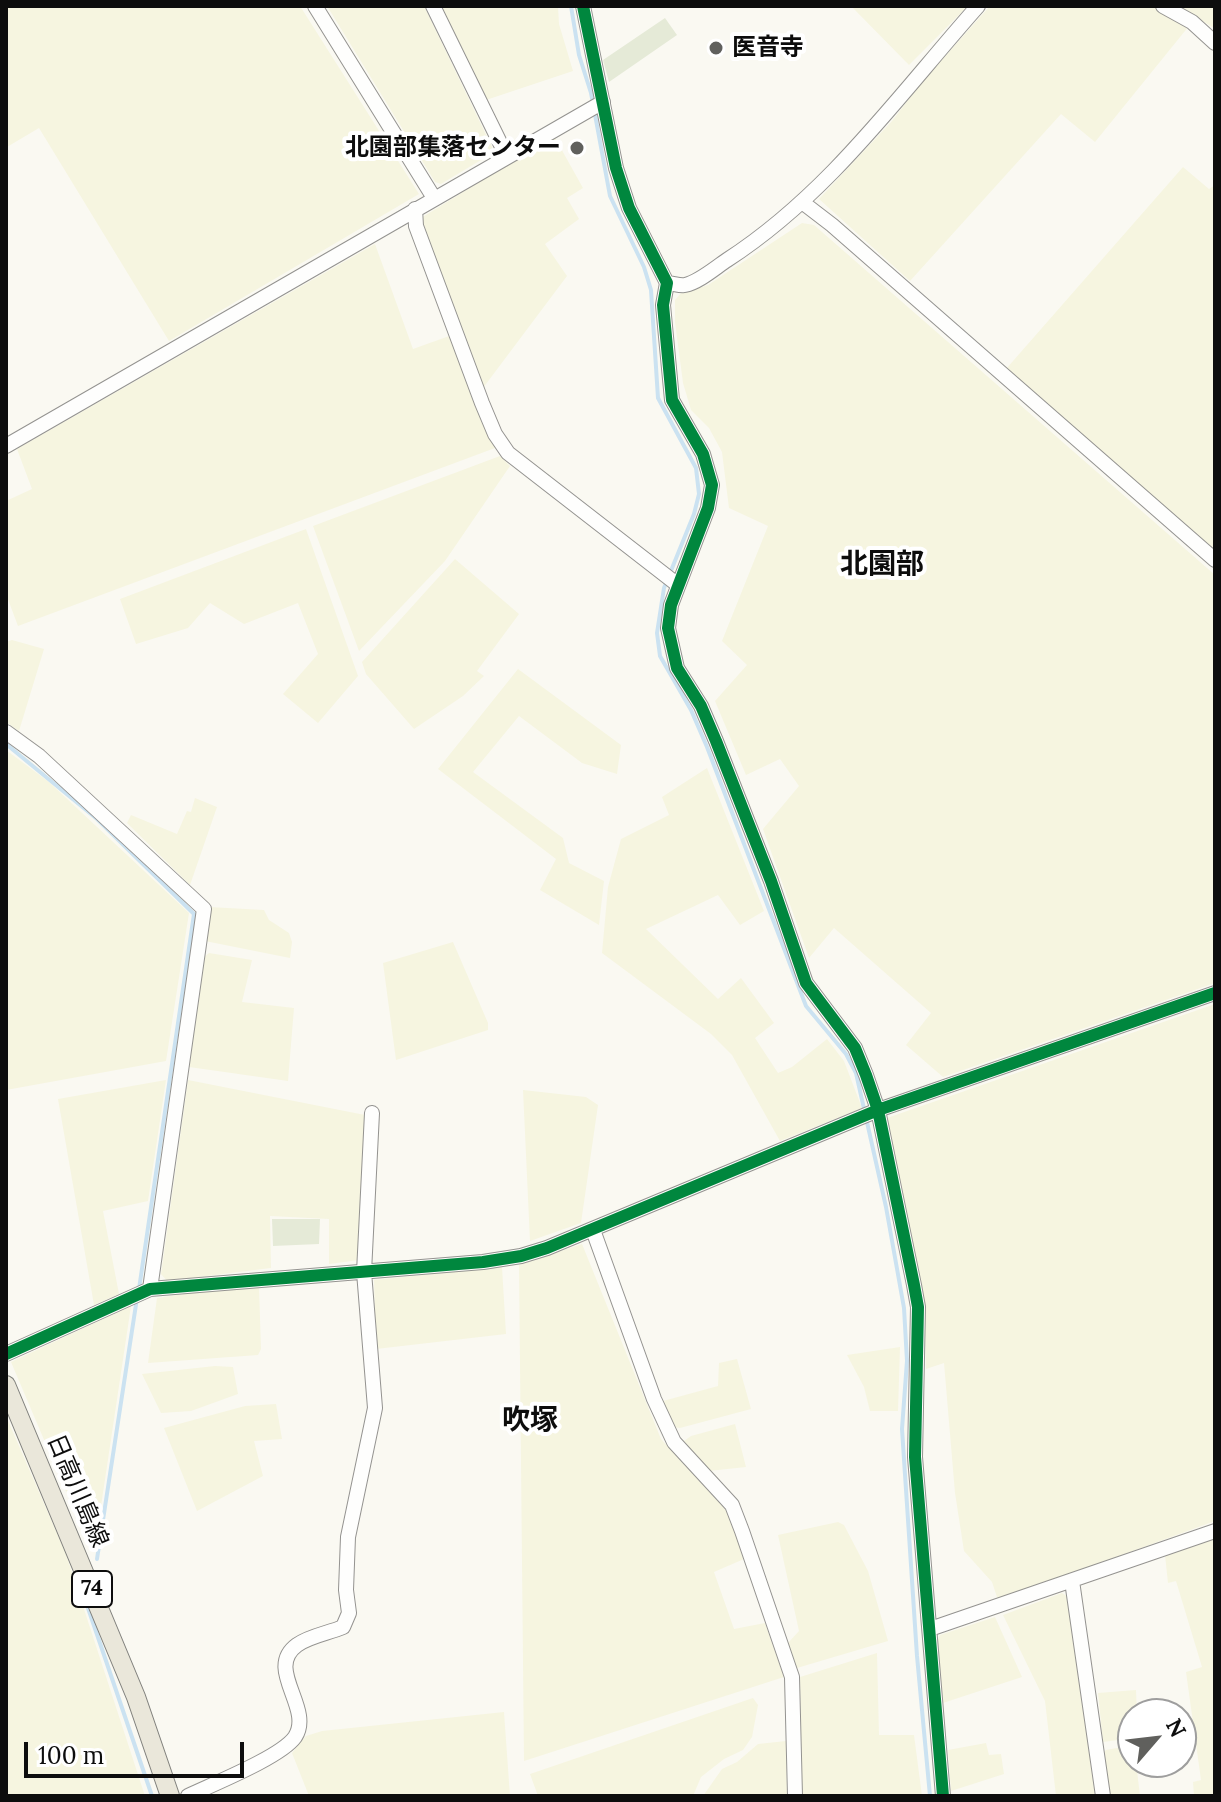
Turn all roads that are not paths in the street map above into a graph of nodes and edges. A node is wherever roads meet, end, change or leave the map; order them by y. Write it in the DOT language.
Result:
graph roads {
  1 [pos="315,6"];
  2 [pos="433,6"];
  3 [pos="583,6"];
  4 [pos="978,6"];
  5 [pos="1163,6"];
  6 [pos="1215,43"];
  7 [pos="603,102"];
  8 [pos="507,157"];
  9 [pos="434,198"];
  10 [pos="802,202"];
  11 [pos="415,209"];
  12 [pos="667,283"];
  13 [pos="6,446"];
  14 [pos="1215,560"];
  15 [pos="678,585"];
  16 [pos="6,732"];
  17 [pos="1215,993"];
  18 [pos="878,1110"];
  19 [pos="372,1113"];
  20 [pos="593,1230"];
  21 [pos="364,1272"];
  22 [pos="150,1289"];
  23 [pos="6,1354"];
  24 [pos="6,1385"];
  25 [pos="1215,1531"];
  26 [pos="1072,1581"];
  27 [pos="930,1629"];
  28 [pos="170,1796"];
  29 [pos="188,1796"];
  30 [pos="795,1796"];
  31 [pos="943,1796"];
  32 [pos="1103,1796"];
  1 -- 9 [label="street"];
  2 -- 8 [label="street"];
  3 -- 7 [label="street"];
  4 -- 10 [label="street"];
  5 -- 6 [label="street"];
  7 -- 8 [label="street"];
  7 -- 12 [label="street"];
  8 -- 9 [label="street"];
  9 -- 11 [label="street"];
  10 -- 12 [label="street"];
  10 -- 14 [label="street"];
  11 -- 13 [label="street"];
  11 -- 15 [label="street"];
  12 -- 15 [label="street"];
  15 -- 18 [label="street"];
  16 -- 22 [label="street"];
  17 -- 18 [label="street"];
  18 -- 20 [label="street"];
  18 -- 27 [label="street"];
  19 -- 21 [label="street"];
  20 -- 21 [label="street"];
  20 -- 30 [label="street"];
  21 -- 22 [label="street"];
  21 -- 29 [label="street"];
  22 -- 23 [label="street"];
  24 -- 28 [label="main road, 日高川島線 / 74"];
  25 -- 26 [label="street"];
  26 -- 27 [label="street"];
  26 -- 32 [label="street"];
  27 -- 31 [label="street"];
}
